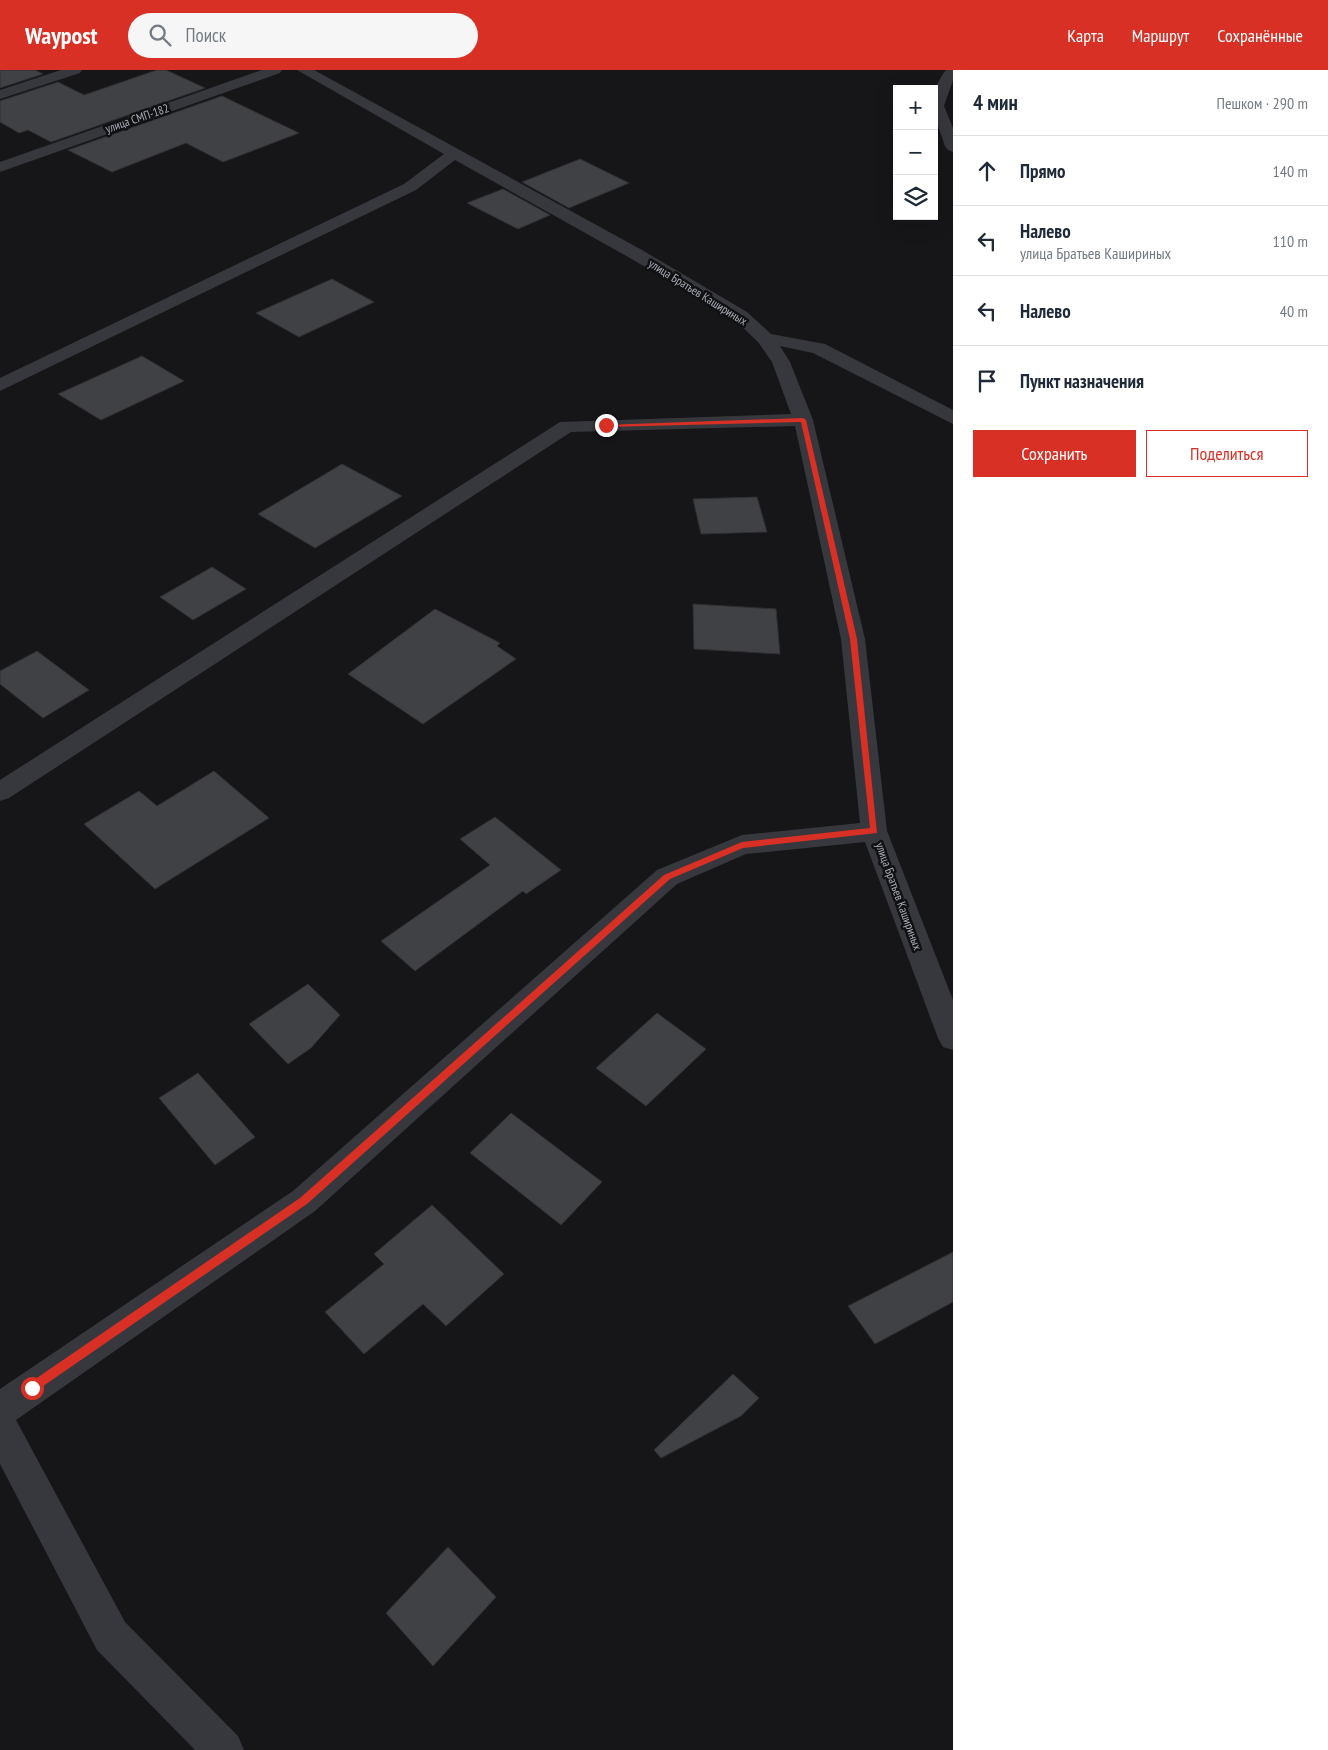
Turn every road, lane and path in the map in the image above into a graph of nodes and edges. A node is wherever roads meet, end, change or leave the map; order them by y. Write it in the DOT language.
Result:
graph roads {
  1 [pos="76,70"];
  2 [pos="275,70"];
  3 [pos="304,70"];
  4 [pos="953,70"];
  5 [pos="0,95"];
  6 [pos="953,147"];
  7 [pos="454,154"];
  8 [pos="0,167"];
  9 [pos="765,338"];
  10 [pos="0,384"];
  11 [pos="953,418"];
  12 [pos="803,420"];
  13 [pos="0,792"];
  14 [pos="874,831"];
  15 [pos="953,1038"];
  16 [pos="0,1410"];
  17 [pos="0,1427"];
  18 [pos="224,1750"];
  1 -- 5 [label="street"];
  2 -- 8 [label="street, улица СМП-182"];
  3 -- 7 [label="street, улица Братьев Кашириных"];
  4 -- 6 [label="street"];
  7 -- 9 [label="street, улица Братьев Кашириных"];
  7 -- 10 [label="street"];
  9 -- 11 [label="street"];
  9 -- 12 [label="street, улица Братьев Кашириных"];
  12 -- 13 [label="street"];
  12 -- 14 [label="street, улица Братьев Кашириных"];
  14 -- 15 [label="street, улица Братьев Кашириных"];
  14 -- 16 [label="street"];
  17 -- 18 [label="street"];
}
